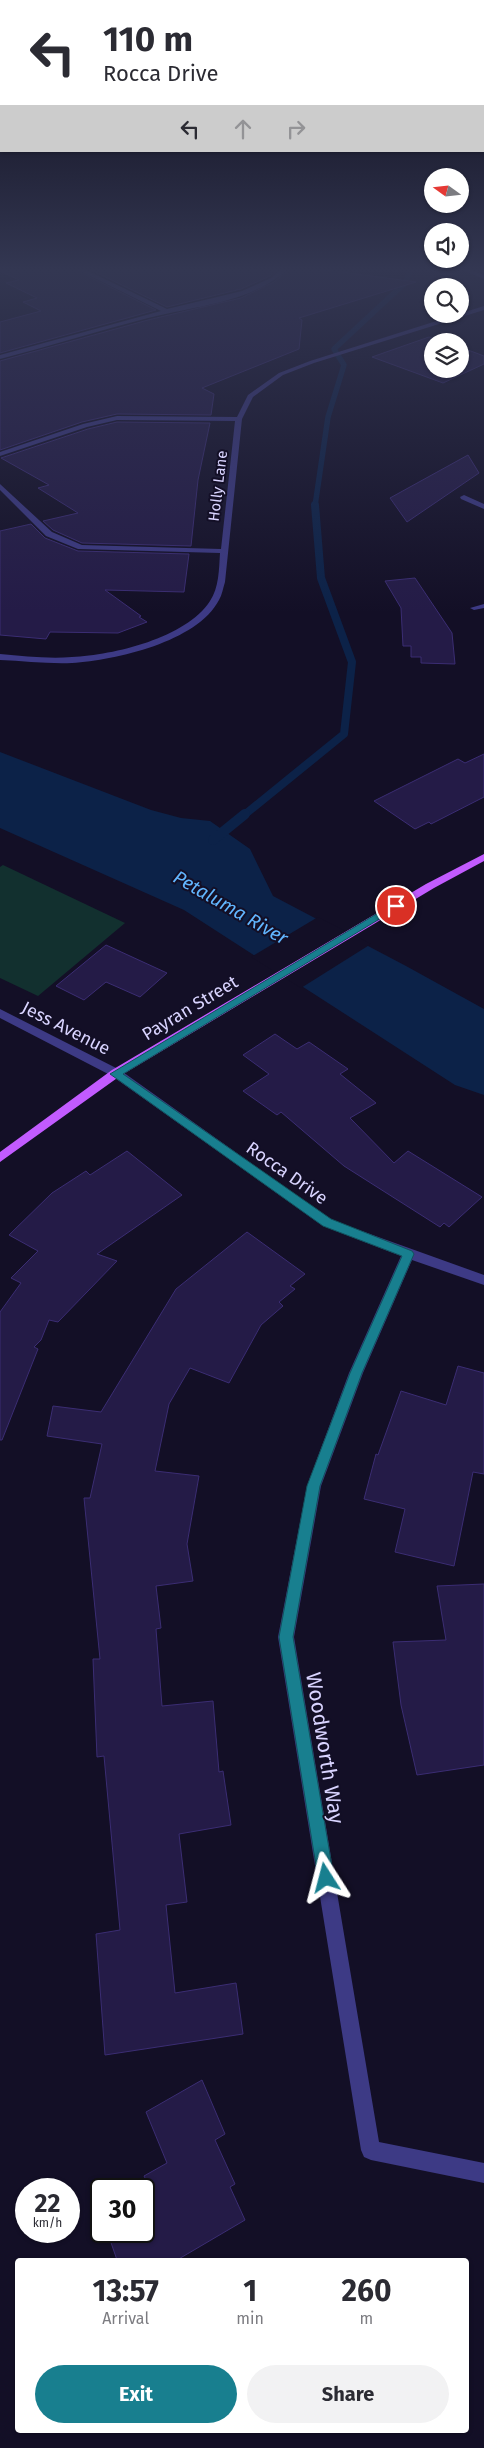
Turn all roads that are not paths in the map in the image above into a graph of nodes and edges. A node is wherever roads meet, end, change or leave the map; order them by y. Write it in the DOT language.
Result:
graph roads {
  1 [pos="268,383"];
  2 [pos="239,419"];
  3 [pos="0,454"];
  4 [pos="0,486"];
  5 [pos="464,497"];
  6 [pos="484,507"];
  7 [pos="224,551"];
  8 [pos="484,606"];
  9 [pos="474,608"];
  10 [pos="0,657"];
  11 [pos="484,857"];
  12 [pos="0,1013"];
  13 [pos="116,1074"];
  14 [pos="0,1158"];
  15 [pos="408,1254"];
  16 [pos="484,1280"];
  17 [pos="484,2173"];
  1 -- 2 [label="street, Holly Lane"];
  2 -- 3 [label="street"];
  2 -- 7 [label="street, Holly Lane"];
  4 -- 7 [label="street"];
  5 -- 6 [label="street"];
  7 -- 10 [label="street, Holly Lane"];
  8 -- 9 [label="street"];
  11 -- 13 [label="main road, Payran Street"];
  12 -- 13 [label="street, Jess Avenue"];
  13 -- 14 [label="main road, Payran Street"];
  13 -- 15 [label="street, Rocca Drive"];
  15 -- 16 [label="street, Rocca Drive"];
  15 -- 17 [label="street, Woodworth Way"];
}
